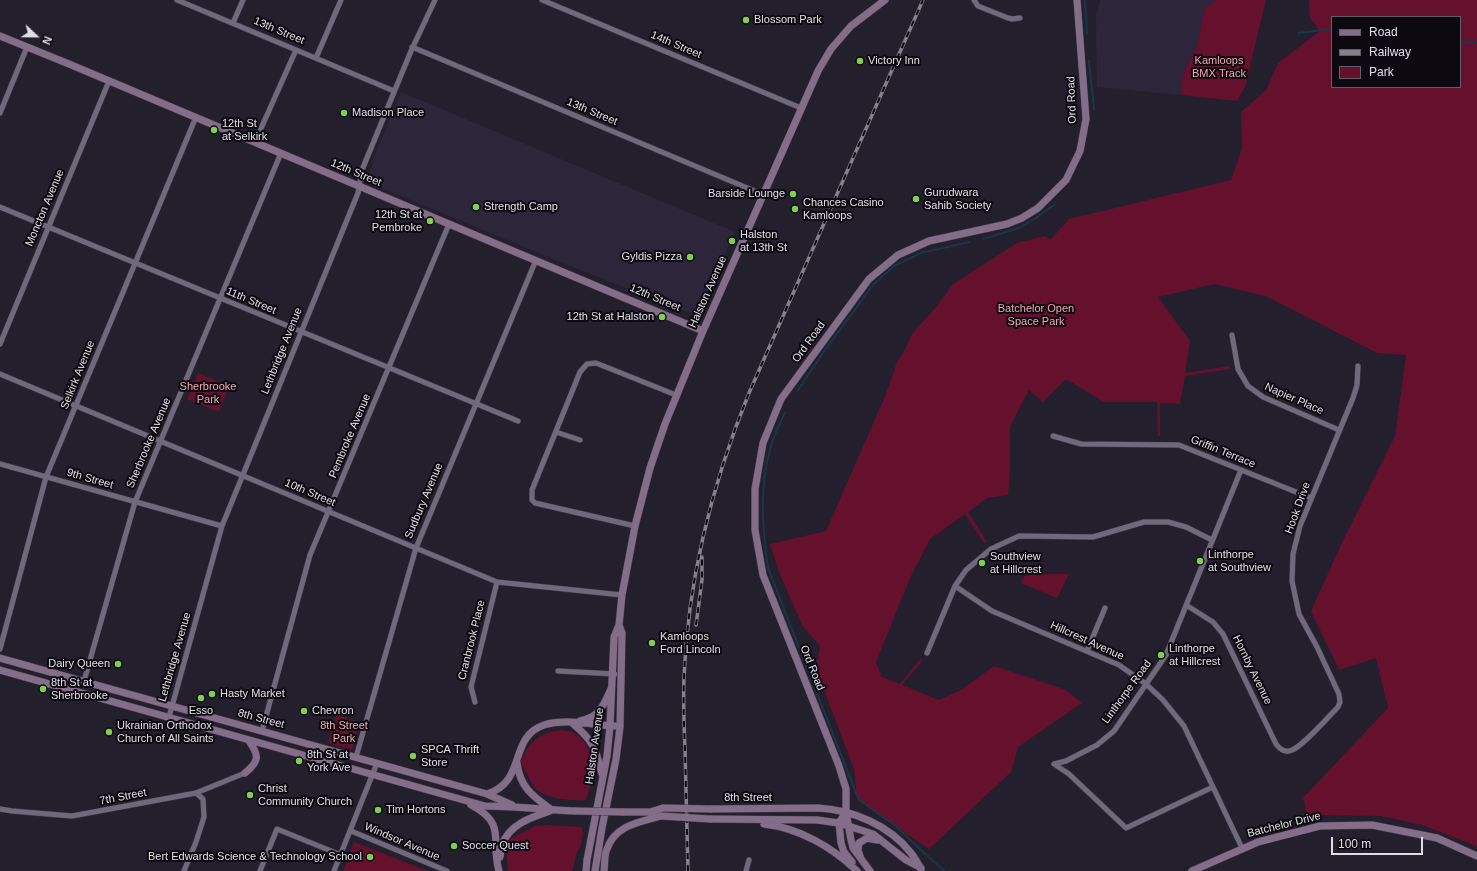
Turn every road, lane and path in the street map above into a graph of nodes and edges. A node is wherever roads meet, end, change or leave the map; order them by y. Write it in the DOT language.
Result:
graph roads {
  1 [pos="177,0"];
  2 [pos="243,0"];
  3 [pos="341,0"];
  4 [pos="435,0"];
  5 [pos="542,0"];
  6 [pos="885,0"];
  7 [pos="974,0"];
  8 [pos="1077,0"];
  9 [pos="1020,18"];
  10 [pos="233,23"];
  11 [pos="0,36"];
  12 [pos="27,47"];
  13 [pos="412,48"];
  14 [pos="296,50"];
  15 [pos="316,58"];
  16 [pos="109,81"];
  17 [pos="394,91"];
  18 [pos="801,108"];
  19 [pos="0,112"];
  20 [pos="196,117"];
  21 [pos="255,142"];
  22 [pos="281,153"];
  23 [pos="359,186"];
  24 [pos="764,195"];
  25 [pos="0,207"];
  26 [pos="449,224"];
  27 [pos="48,227"];
  28 [pos="536,260"];
  29 [pos="135,263"];
  30 [pos="220,299"];
  31 [pos="703,331"];
  32 [pos="301,332"];
  33 [pos="1232,335"];
  34 [pos="0,344"];
  35 [pos="1358,366"];
  36 [pos="389,368"];
  37 [pos="0,374"];
  38 [pos="676,395"];
  39 [pos="476,404"];
  40 [pos="76,406"];
  41 [pos="518,421"];
  42 [pos="1339,430"];
  43 [pos="556,432"];
  44 [pos="1053,436"];
  45 [pos="580,440"];
  46 [pos="160,441"];
  47 [pos="0,464"];
  48 [pos="1241,470"];
  49 [pos="242,476"];
  50 [pos="46,477"];
  51 [pos="1311,498"];
  52 [pos="135,502"];
  53 [pos="328,512"];
  54 [pos="222,526"];
  55 [pos="635,526"];
  56 [pos="1212,540"];
  57 [pos="416,548"];
  58 [pos="497,582"];
  59 [pos="954,586"];
  60 [pos="622,595"];
  61 [pos="1186,605"];
  62 [pos="1105,608"];
  63 [pos="619,624"];
  64 [pos="0,649"];
  65 [pos="1087,651"];
  66 [pos="927,653"];
  67 [pos="0,658"];
  68 [pos="0,670"];
  69 [pos="558,671"];
  70 [pos="613,674"];
  71 [pos="622,674"];
  72 [pos="84,682"];
  73 [pos="1146,684"];
  74 [pos="612,687"];
  75 [pos="475,702"];
  76 [pos="172,706"];
  77 [pos="169,717"];
  78 [pos="572,723"];
  79 [pos="610,726"];
  80 [pos="620,727"];
  81 [pos="262,731"];
  82 [pos="249,741"];
  83 [pos="1289,751"];
  84 [pos="356,757"];
  85 [pos="516,762"];
  86 [pos="377,763"];
  87 [pos="246,773"];
  88 [pos="373,775"];
  89 [pos="603,776"];
  90 [pos="1213,787"];
  91 [pos="196,793"];
  92 [pos="487,794"];
  93 [pos="459,799"];
  94 [pos="514,806"];
  95 [pos="0,809"];
  96 [pos="552,810"];
  97 [pos="650,812"];
  98 [pos="846,812"];
  99 [pos="661,816"];
  100 [pos="736,820"];
  101 [pos="839,823"];
  102 [pos="849,826"];
  103 [pos="351,831"];
  104 [pos="884,842"];
  105 [pos="1242,848"];
  106 [pos="341,855"];
  107 [pos="1477,856"];
  108 [pos="587,860"];
  109 [pos="748,860"];
  110 [pos="861,860"];
  111 [pos="923,870"];
  112 [pos="184,871"];
  113 [pos="260,871"];
  114 [pos="334,871"];
  115 [pos="446,871"];
  116 [pos="500,871"];
  117 [pos="503,871"];
  118 [pos="579,871"];
  119 [pos="586,871"];
  120 [pos="595,871"];
  121 [pos="604,871"];
  122 [pos="746,871"];
  123 [pos="859,871"];
  124 [pos="870,871"];
  125 [pos="1192,871"];
  1 -- 10 [label="street, 13th Street"];
  2 -- 10 [label="street"];
  3 -- 15 [label="street"];
  4 -- 13 [label="street, Lethbridge Avenue"];
  5 -- 18 [label="street, 14th Street"];
  6 -- 18 [label="main road, Halston Avenue"];
  7 -- 9 [label="street"];
  8 -- 98 [label="main road, Ord Road"];
  10 -- 14 [label="street, 13th Street"];
  11 -- 12 [label="main road, 12th Street"];
  12 -- 16 [label="main road, 12th Street"];
  12 -- 19 [label="street"];
  13 -- 17 [label="street, Lethbridge Avenue"];
  13 -- 24 [label="street, 13th Street"];
  14 -- 15 [label="street, 13th Street"];
  14 -- 21 [label="street"];
  15 -- 17 [label="street, 13th Street"];
  16 -- 20 [label="main road, 12th Street"];
  16 -- 27 [label="street, Moncton Avenue"];
  17 -- 23 [label="street, Lethbridge Avenue"];
  18 -- 24 [label="main road, Halston Avenue"];
  20 -- 21 [label="main road, 12th Street"];
  20 -- 29 [label="street, Selkirk Avenue"];
  21 -- 22 [label="main road, 12th Street"];
  22 -- 23 [label="main road, 12th Street"];
  22 -- 30 [label="street, Sherbrooke Avenue"];
  23 -- 26 [label="main road, 12th Street"];
  23 -- 32 [label="street, Lethbridge Avenue"];
  24 -- 31 [label="main road, Halston Avenue"];
  25 -- 27 [label="street, 11th Street"];
  26 -- 28 [label="main road, 12th Street"];
  26 -- 36 [label="street, Pembroke Avenue"];
  27 -- 29 [label="street, 11th Street"];
  27 -- 34 [label="street, Moncton Avenue"];
  28 -- 31 [label="main road, 12th Street"];
  28 -- 39 [label="street, Sudbury Avenue"];
  29 -- 30 [label="street, 11th Street"];
  29 -- 40 [label="street, Selkirk Avenue"];
  30 -- 32 [label="street, 11th Street"];
  30 -- 46 [label="street, Sherbrooke Avenue"];
  31 -- 38 [label="main road, Halston Avenue"];
  32 -- 36 [label="street, 11th Street"];
  32 -- 49 [label="street, Lethbridge Avenue"];
  33 -- 42 [label="street, Napier Place"];
  35 -- 42 [label="street, Hook Drive"];
  36 -- 39 [label="street, 11th Street"];
  36 -- 53 [label="street, Pembroke Avenue"];
  37 -- 40 [label="street, 10th Street"];
  38 -- 43 [label="street"];
  38 -- 55 [label="main road, Halston Avenue"];
  39 -- 41 [label="street, 11th Street"];
  39 -- 57 [label="street, Sudbury Avenue"];
  40 -- 46 [label="street, 10th Street"];
  40 -- 50 [label="street, Selkirk Avenue"];
  42 -- 51 [label="street, Hook Drive"];
  43 -- 45 [label="street"];
  43 -- 55 [label="street"];
  44 -- 48 [label="street, Griffin Terrace"];
  46 -- 49 [label="street, 10th Street"];
  46 -- 52 [label="street, Sherbrooke Avenue"];
  47 -- 50 [label="street, 9th Street"];
  48 -- 51 [label="street, Griffin Terrace"];
  48 -- 56 [label="street, Linthorpe Road"];
  49 -- 53 [label="street, 10th Street"];
  49 -- 54 [label="street, Lethbridge Avenue"];
  50 -- 52 [label="street, 9th Street"];
  50 -- 64 [label="street, Selkirk Avenue"];
  51 -- 83 [label="street, Hook Drive"];
  52 -- 54 [label="street, 9th Street"];
  52 -- 72 [label="street, Sherbrooke Avenue"];
  53 -- 57 [label="street, 10th Street"];
  53 -- 81 [label="street, Pembroke Avenue"];
  54 -- 76 [label="street, Lethbridge Avenue"];
  55 -- 60 [label="main road, Halston Avenue"];
  56 -- 59 [label="street"];
  56 -- 61 [label="street, Linthorpe Road"];
  57 -- 58 [label="street, 10th Street"];
  57 -- 84 [label="street, Sudbury Avenue"];
  58 -- 60 [label="street, 10th Street"];
  58 -- 75 [label="street, Cranbrook Place"];
  59 -- 65 [label="street, Hillcrest Avenue"];
  59 -- 66 [label="street"];
  60 -- 63 [label="main road, Halston Avenue"];
  61 -- 73 [label="street, Linthorpe Road"];
  61 -- 83 [label="street, Hornby Avenue"];
  62 -- 65 [label="street"];
  63 -- 70 [label="main road, Halston Avenue"];
  63 -- 71 [label="main road, Halston Avenue"];
  65 -- 73 [label="street, Hillcrest Avenue"];
  67 -- 72 [label="main road, 8th Street"];
  68 -- 77 [label="main road, 8th Street"];
  69 -- 70 [label="street"];
  70 -- 71 [label="street"];
  70 -- 74 [label="main road, Halston Avenue"];
  71 -- 80 [label="main road, Halston Avenue"];
  72 -- 76 [label="main road, 8th Street"];
  73 -- 90 [label="street, Hillcrest Avenue"];
  73 -- 90 [label="street, Linthorpe Road"];
  74 -- 78 [label="main road"];
  74 -- 79 [label="main road, Halston Avenue"];
  76 -- 77 [label="street, Lethbridge Avenue"];
  76 -- 81 [label="main road, 8th Street"];
  77 -- 82 [label="main road, 8th Street"];
  78 -- 79 [label="main road"];
  78 -- 85 [label="main road"];
  78 -- 89 [label="main road"];
  79 -- 80 [label="main road"];
  79 -- 89 [label="main road, Halston Avenue"];
  80 -- 120 [label="main road, Halston Avenue"];
  81 -- 84 [label="main road, 8th Street"];
  82 -- 87 [label="main road"];
  82 -- 88 [label="main road, 8th Street"];
  84 -- 86 [label="main road, 8th Street"];
  85 -- 92 [label="main road"];
  85 -- 96 [label="main road"];
  86 -- 88 [label="street"];
  86 -- 92 [label="main road, 8th Street"];
  87 -- 91 [label="street, 7th Street"];
  88 -- 93 [label="main road, 8th Street"];
  88 -- 103 [label="street"];
  89 -- 108 [label="main road, Halston Avenue"];
  90 -- 105 [label="street, Hillcrest Avenue"];
  91 -- 95 [label="street, 7th Street"];
  91 -- 112 [label="street"];
  92 -- 94 [label="main road, 8th Street"];
  93 -- 94 [label="main road, 8th Street"];
  93 -- 116 [label="main road"];
  94 -- 96 [label="main road, 8th Street"];
  96 -- 97 [label="main road, 8th Street, bridge"];
  96 -- 117 [label="main road"];
  97 -- 98 [label="main road, 8th Street, bridge"];
  97 -- 99 [label="main road, 8th Street"];
  98 -- 101 [label="main road"];
  98 -- 102 [label="main road, Ord Road"];
  98 -- 111 [label="main road"];
  99 -- 100 [label="main road, 8th Street, bridge"];
  99 -- 121 [label="main road"];
  100 -- 101 [label="main road, 8th Street"];
  100 -- 123 [label="main road"];
  101 -- 102 [label="main road"];
  101 -- 123 [label="main road"];
  102 -- 104 [label="main road"];
  102 -- 110 [label="main road, Ord Road"];
  103 -- 106 [label="street"];
  103 -- 115 [label="street, Windsor Avenue"];
  104 -- 110 [label="main road"];
  104 -- 111 [label="main road"];
  105 -- 107 [label="main road, Batchelor Drive"];
  105 -- 125 [label="main road, Batchelor Drive"];
  106 -- 113 [label="street"];
  106 -- 114 [label="street"];
  108 -- 118 [label="main road"];
  108 -- 119 [label="main road, Halston Avenue"];
  109 -- 122 [label="street"];
  110 -- 124 [label="main road, Ord Road"];
}
